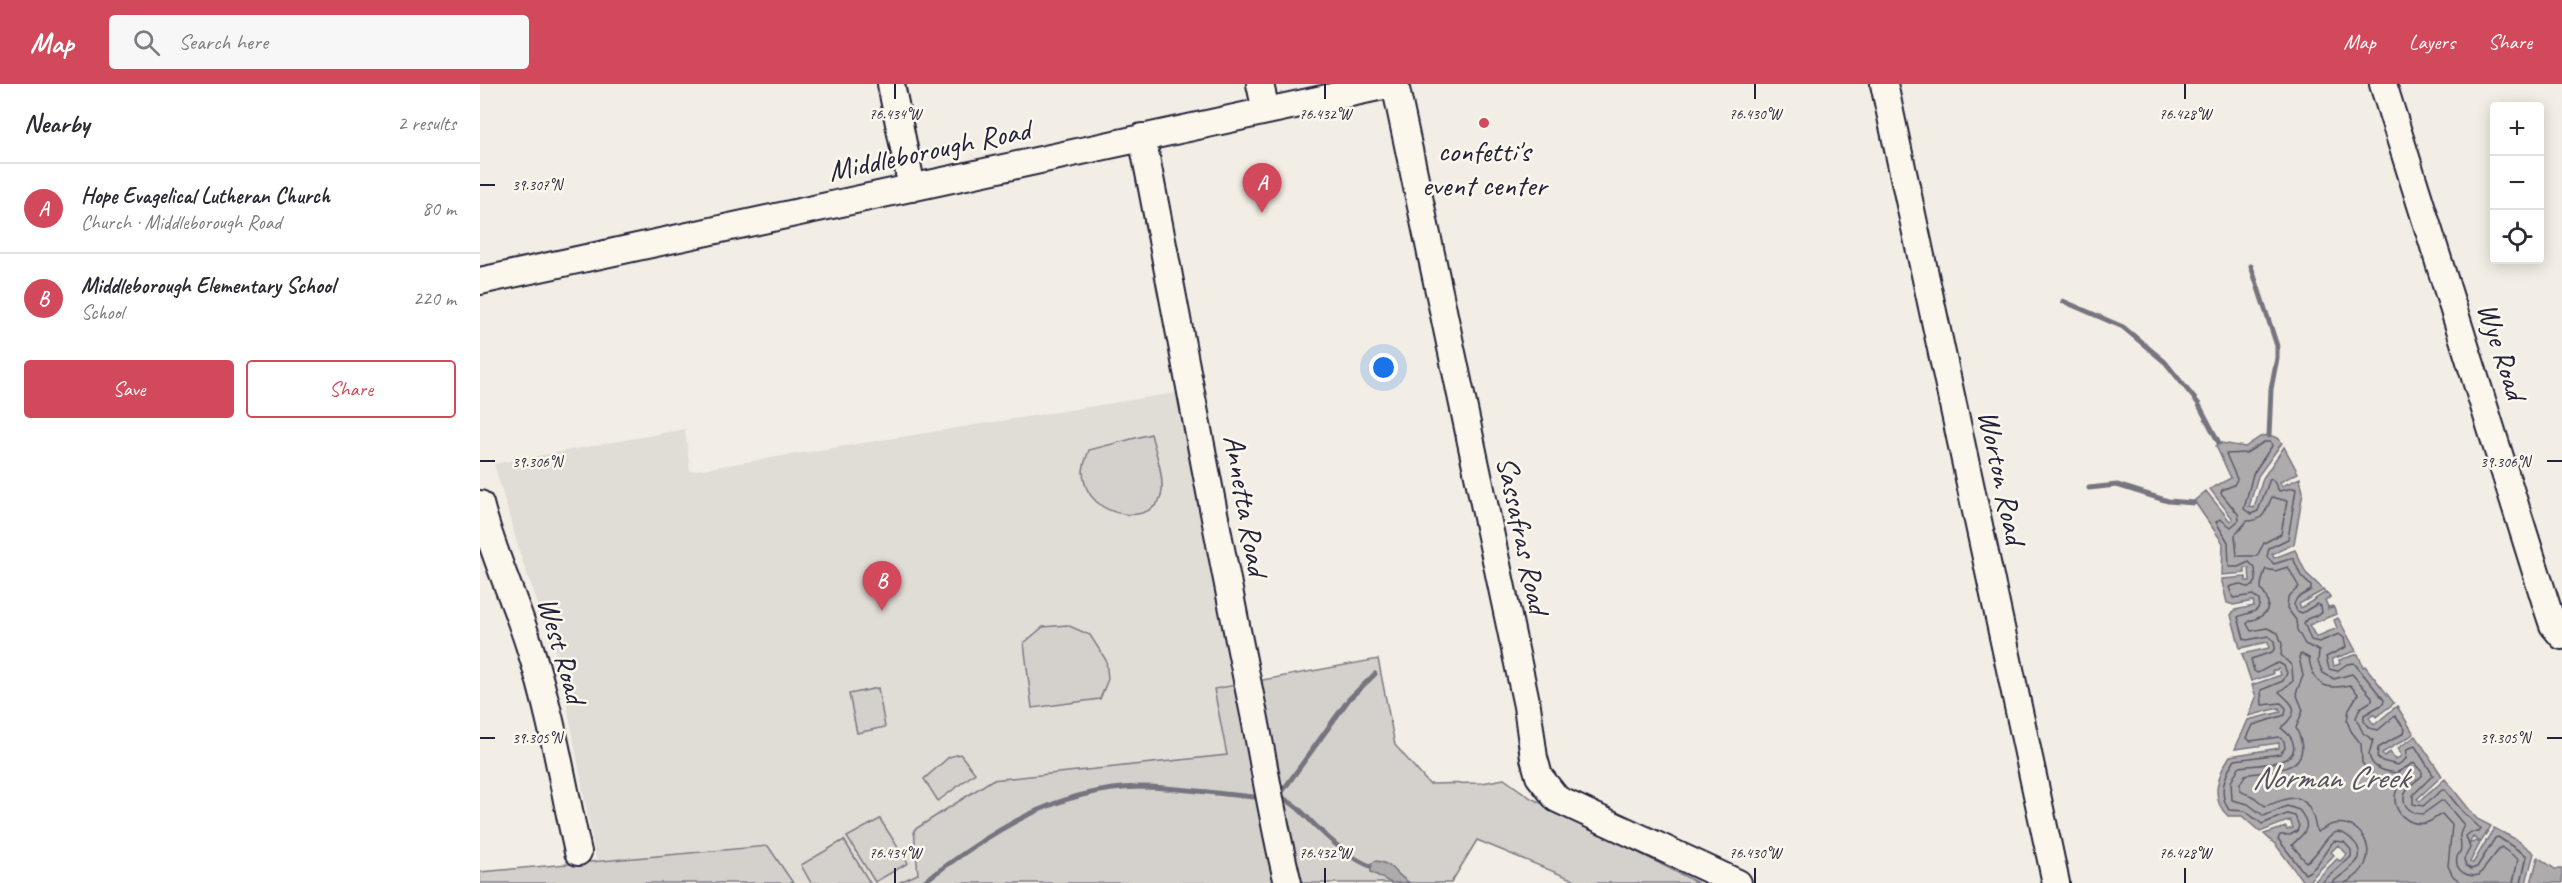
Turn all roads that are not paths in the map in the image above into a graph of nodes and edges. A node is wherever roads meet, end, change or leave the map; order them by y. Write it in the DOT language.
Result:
graph roads {
  1 [pos="891,84"];
  2 [pos="1260,84"];
  3 [pos="1394,84"];
  4 [pos="1884,84"];
  5 [pos="2383,84"];
  6 [pos="1266,111"];
  7 [pos="1142,137"];
  8 [pos="912,188"];
  9 [pos="480,281"];
  10 [pos="480,504"];
  11 [pos="484,536"];
  12 [pos="2562,636"];
  13 [pos="578,852"];
  14 [pos="1288,883"];
  15 [pos="1738,883"];
  16 [pos="2056,883"];
  1 -- 8 [label="street"];
  2 -- 6 [label="street"];
  3 -- 6 [label="street, Middleborough Road"];
  3 -- 15 [label="street, Sassafras Road"];
  4 -- 16 [label="street, Worton Road"];
  5 -- 12 [label="street, Wye Road"];
  6 -- 7 [label="street, Middleborough Road"];
  7 -- 8 [label="street, Middleborough Road"];
  7 -- 14 [label="street, Annetta Road"];
  8 -- 9 [label="street, Middleborough Road"];
  10 -- 11 [label="street, West Road"];
  11 -- 13 [label="street, West Road"];
}
